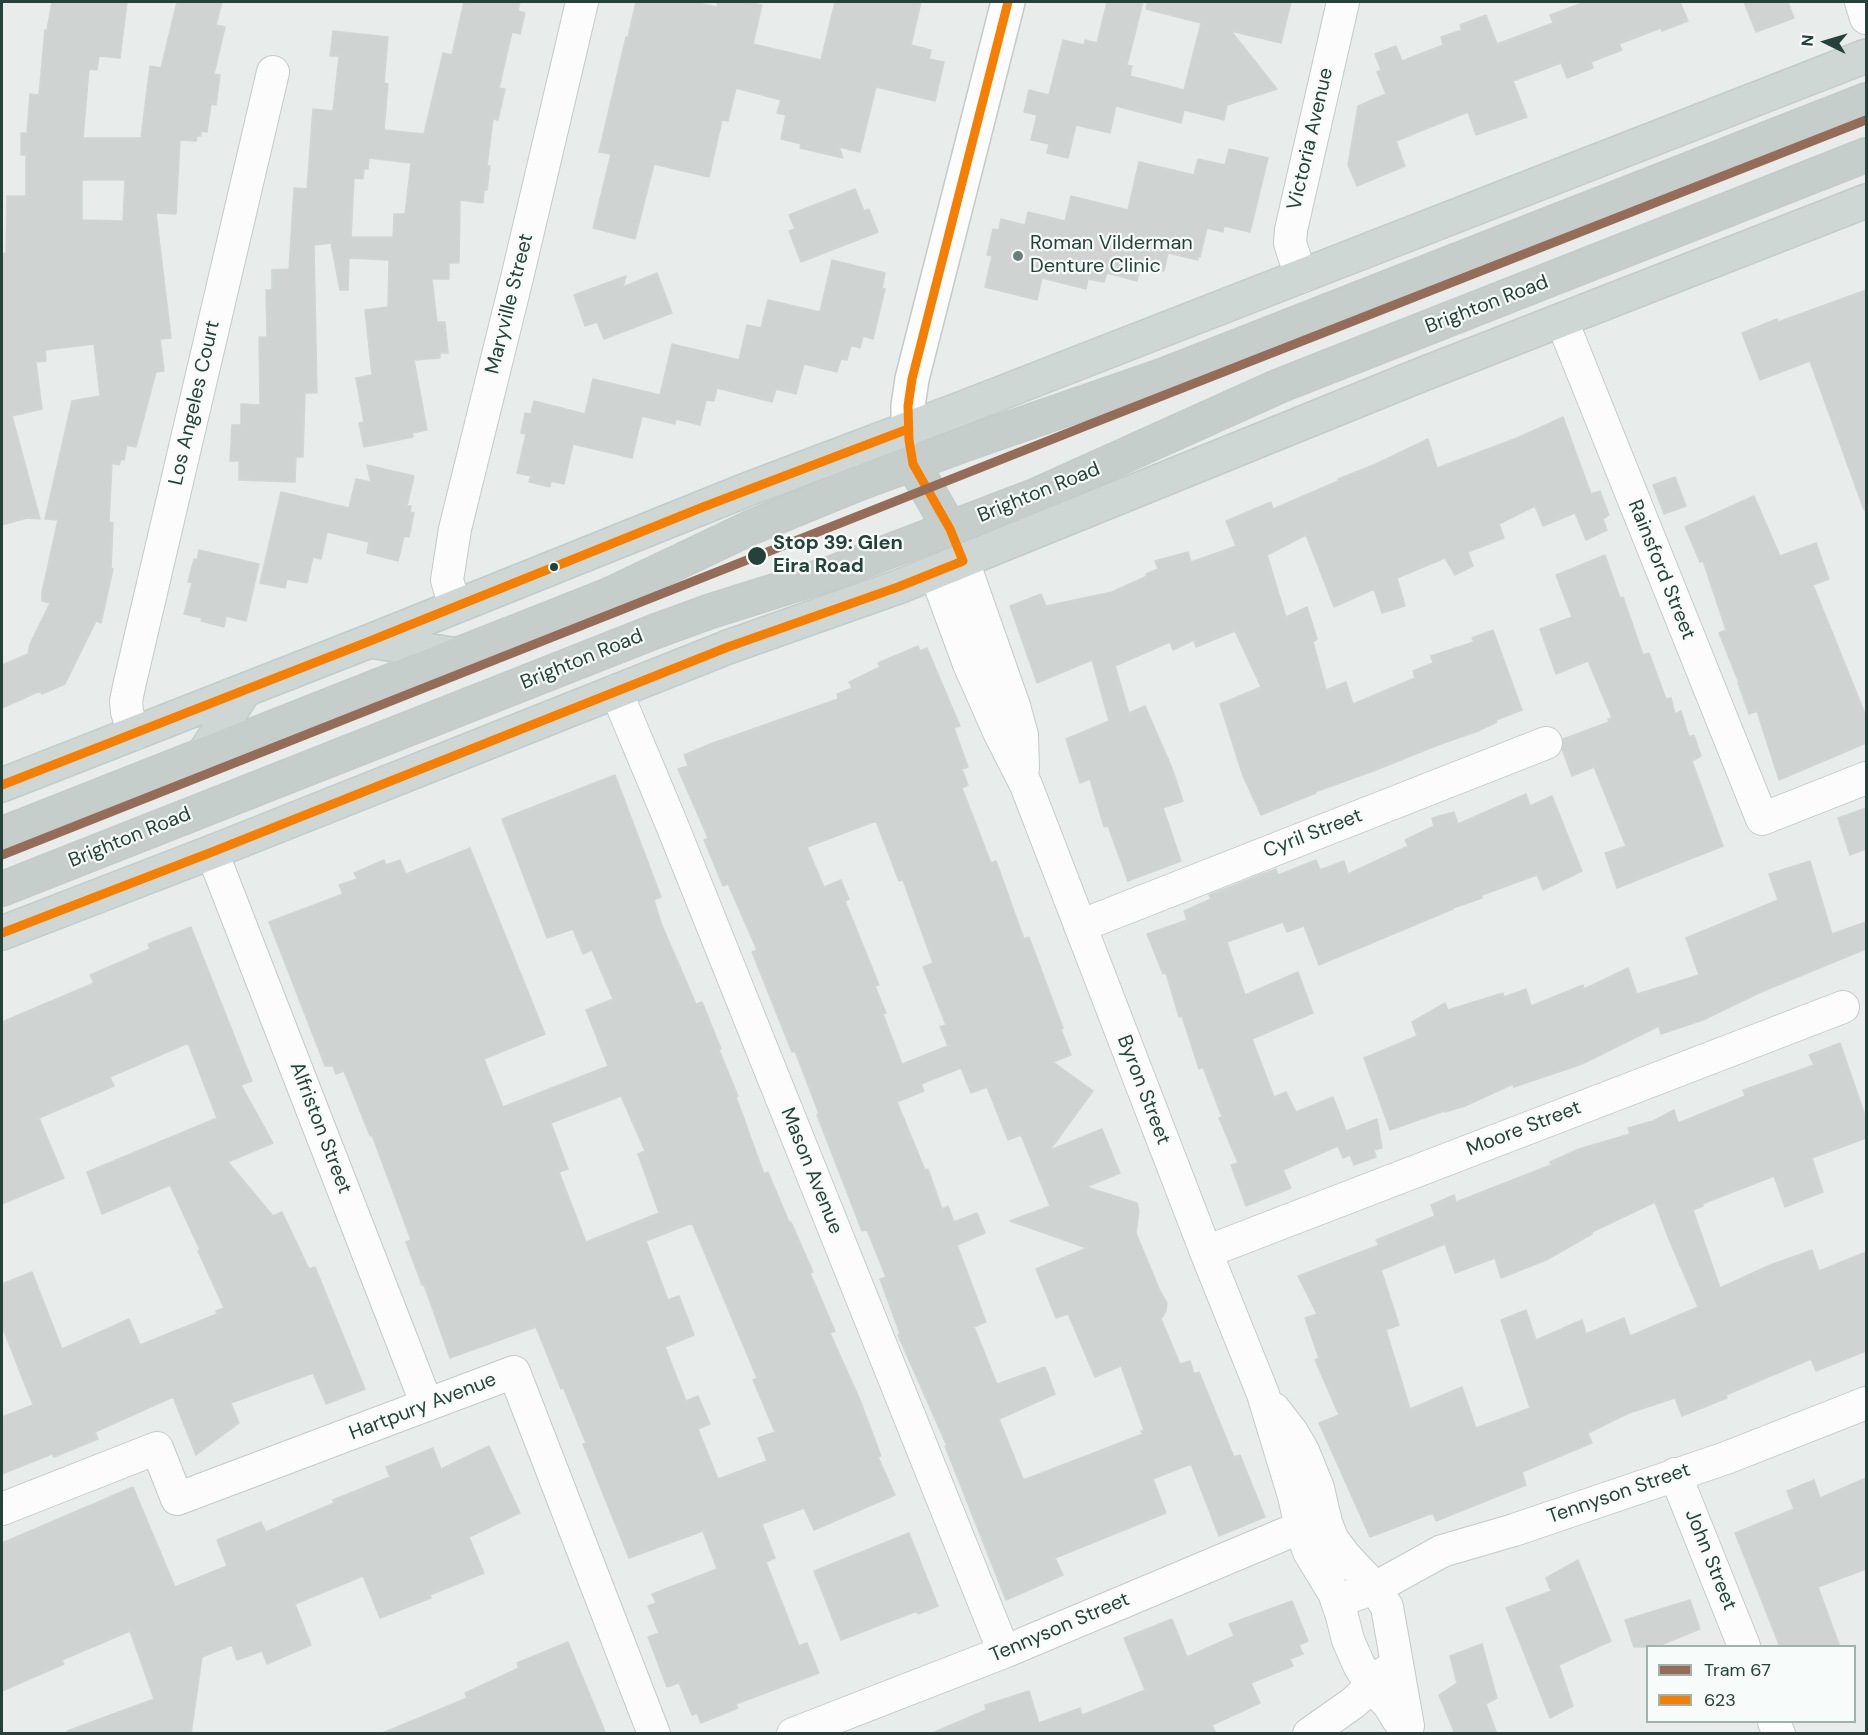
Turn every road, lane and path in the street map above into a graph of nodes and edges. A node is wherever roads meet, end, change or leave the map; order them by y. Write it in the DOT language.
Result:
graph roads {
  1 [pos="582,2"];
  2 [pos="1008,2"];
  3 [pos="1343,2"];
  4 [pos="1861,2"];
  5 [pos="1866,18"];
  6 [pos="1866,57"];
  7 [pos="273,72"];
  8 [pos="1866,100"];
  9 [pos="1716,159"];
  10 [pos="1858,162"];
  11 [pos="1866,201"];
  12 [pos="1734,208"];
  13 [pos="1697,267"];
  14 [pos="1300,277"];
  15 [pos="1562,321"];
  16 [pos="1329,367"];
  17 [pos="1418,376"];
  18 [pos="908,429"];
  19 [pos="913,464"];
  20 [pos="938,533"];
  21 [pos="949,566"];
  22 [pos="455,607"];
  23 [pos="370,641"];
  24 [pos="457,655"];
  25 [pos="244,691"];
  26 [pos="616,691"];
  27 [pos="134,734"];
  28 [pos="1546,743"];
  29 [pos="203,754"];
  30 [pos="1866,778"];
  31 [pos="2,785"];
  32 [pos="220,802"];
  33 [pos="60,811"];
  34 [pos="2,834"];
  35 [pos="115,844"];
  36 [pos="212,852"];
  37 [pos="2,889"];
  38 [pos="58,910"];
  39 [pos="1080,926"];
  40 [pos="2,933"];
  41 [pos="1843,1007"];
  42 [pos="1206,1252"];
  43 [pos="1866,1403"];
  44 [pos="428,1405"];
  45 [pos="1675,1474"];
  46 [pos="2,1509"];
  47 [pos="1313,1522"];
  48 [pos="1375,1588"];
  49 [pos="1337,1602"];
  50 [pos="1743,1645"];
  51 [pos="1004,1652"];
  52 [pos="1396,1664"];
  53 [pos="1372,1686"];
  54 [pos="654,1734"];
  55 [pos="793,1734"];
  56 [pos="1309,1734"];
  57 [pos="1408,1734"];
  1 -- 22 [label="street, Maryville Street"];
  2 -- 18 [label="main road"];
  3 -- 14 [label="street, Victoria Avenue"];
  4 -- 5 [label="street"];
  6 -- 14 [label="main road"];
  7 -- 27 [label="street, Los Angeles Court"];
  8 -- 9 [label="highway"];
  9 -- 12 [label="highway"];
  9 -- 19 [label="highway"];
  10 -- 12 [label="highway, Brighton Road"];
  11 -- 13 [label="main road, Brighton Road"];
  12 -- 13 [label="main road"];
  12 -- 16 [label="highway, Brighton Road"];
  13 -- 15 [label="main road, Brighton Road"];
  14 -- 18 [label="main road"];
  15 -- 17 [label="main road, Brighton Road"];
  15 -- 30 [label="street, Rainsford Street"];
  16 -- 17 [label="main road"];
  16 -- 20 [label="highway, Brighton Road"];
  17 -- 21 [label="main road, Brighton Road"];
  18 -- 19 [label="main road"];
  18 -- 22 [label="main road"];
  19 -- 20 [label="highway"];
  19 -- 24 [label="highway"];
  20 -- 21 [label="main road, Byron Street"];
  20 -- 32 [label="highway, Brighton Road"];
  21 -- 26 [label="main road, Brighton Road"];
  21 -- 39 [label="street, Byron Street"];
  22 -- 23 [label="main road"];
  23 -- 24 [label="main road"];
  23 -- 25 [label="main road"];
  24 -- 29 [label="highway"];
  25 -- 27 [label="main road"];
  25 -- 29 [label="main road"];
  26 -- 36 [label="main road, Brighton Road"];
  26 -- 51 [label="street, Mason Avenue"];
  27 -- 31 [label="main road"];
  28 -- 39 [label="street, Cyril Street"];
  29 -- 32 [label="highway"];
  29 -- 33 [label="highway"];
  32 -- 35 [label="highway, Brighton Road"];
  33 -- 34 [label="highway"];
  33 -- 35 [label="highway"];
  35 -- 37 [label="highway, Brighton Road"];
  35 -- 38 [label="main road"];
  36 -- 38 [label="main road, Brighton Road"];
  36 -- 44 [label="street, Alfriston Street"];
  38 -- 40 [label="main road, Brighton Road"];
  39 -- 42 [label="street, Byron Street"];
  41 -- 42 [label="street, Moore Street"];
  42 -- 47 [label="street, Byron Street"];
  43 -- 45 [label="street, Tennyson Street"];
  44 -- 46 [label="street, Hartpury Avenue"];
  44 -- 54 [label="street, Hartpury Avenue"];
  45 -- 48 [label="street, Tennyson Street"];
  45 -- 50 [label="street, John Street"];
  47 -- 48 [label="street, Byron Street"];
  47 -- 49 [label="street, Byron Street"];
  47 -- 51 [label="street, Tennyson Street"];
  48 -- 49 [label="street, Tennyson Street"];
  48 -- 52 [label="street, Byron Street"];
  49 -- 53 [label="street, Byron Street"];
  51 -- 55 [label="street, Tennyson Street"];
  52 -- 53 [label="street"];
  52 -- 57 [label="street, Byron Street"];
  53 -- 56 [label="street"];
  53 -- 57 [label="street, Byron Street"];
}
